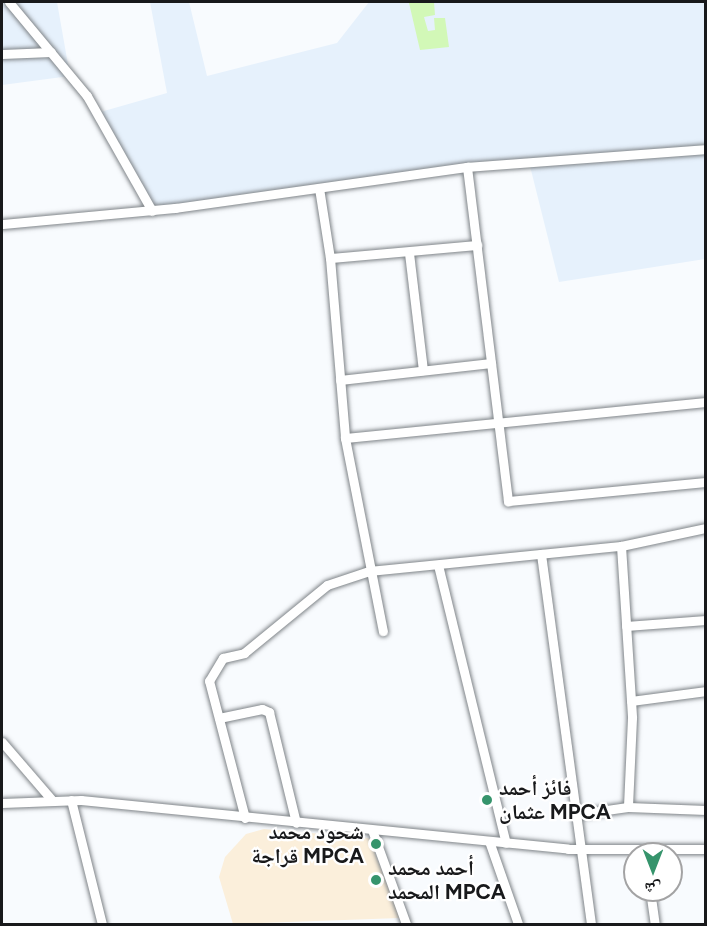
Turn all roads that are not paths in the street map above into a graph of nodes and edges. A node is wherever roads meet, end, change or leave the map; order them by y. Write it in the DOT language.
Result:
graph roads {
  1 [pos="9,2"];
  2 [pos="51,52"];
  3 [pos="2,54"];
  4 [pos="705,149"];
  5 [pos="467,167"];
  6 [pos="319,188"];
  7 [pos="152,211"];
  8 [pos="2,224"];
  9 [pos="477,245"];
  10 [pos="409,253"];
  11 [pos="330,258"];
  12 [pos="491,363"];
  13 [pos="423,370"];
  14 [pos="340,380"];
  15 [pos="705,402"];
  16 [pos="498,420"];
  17 [pos="345,438"];
  18 [pos="705,482"];
  19 [pos="705,528"];
  20 [pos="621,546"];
  21 [pos="541,554"];
  22 [pos="438,565"];
  23 [pos="369,571"];
  24 [pos="705,620"];
  25 [pos="626,626"];
  26 [pos="383,631"];
  27 [pos="705,691"];
  28 [pos="631,701"];
  29 [pos="219,718"];
  30 [pos="2,742"];
  31 [pos="51,799"];
  32 [pos="71,800"];
  33 [pos="2,804"];
  34 [pos="628,807"];
  35 [pos="705,810"];
  36 [pos="578,814"];
  37 [pos="245,818"];
  38 [pos="296,823"];
  39 [pos="372,830"];
  40 [pos="489,841"];
  41 [pos="506,843"];
  42 [pos="581,849"];
  43 [pos="705,849"];
  44 [pos="683,850"];
  45 [pos="623,851"];
  46 [pos="652,902"];
  47 [pos="102,924"];
  48 [pos="406,924"];
  49 [pos="518,924"];
  50 [pos="591,924"];
  51 [pos="655,924"];
  1 -- 2 [label="street"];
  2 -- 3 [label="street"];
  2 -- 7 [label="street"];
  4 -- 5 [label="street"];
  5 -- 6 [label="street"];
  5 -- 9 [label="street"];
  6 -- 7 [label="street"];
  6 -- 11 [label="street"];
  7 -- 8 [label="street"];
  9 -- 10 [label="street"];
  9 -- 12 [label="street"];
  10 -- 11 [label="street"];
  10 -- 13 [label="street"];
  11 -- 14 [label="street"];
  12 -- 13 [label="street"];
  12 -- 16 [label="street"];
  13 -- 14 [label="street"];
  14 -- 17 [label="street"];
  15 -- 16 [label="street"];
  16 -- 17 [label="street"];
  16 -- 18 [label="street"];
  17 -- 23 [label="street"];
  19 -- 20 [label="street"];
  20 -- 21 [label="street"];
  20 -- 25 [label="street"];
  21 -- 22 [label="street"];
  21 -- 36 [label="street"];
  22 -- 23 [label="street"];
  22 -- 41 [label="street"];
  23 -- 26 [label="street"];
  23 -- 29 [label="street"];
  24 -- 25 [label="street"];
  25 -- 28 [label="street"];
  27 -- 28 [label="street"];
  28 -- 34 [label="street"];
  29 -- 37 [label="street"];
  29 -- 38 [label="street"];
  30 -- 31 [label="street"];
  31 -- 32 [label="street"];
  31 -- 33 [label="street"];
  32 -- 37 [label="street"];
  32 -- 47 [label="street"];
  34 -- 35 [label="street"];
  34 -- 36 [label="street"];
  36 -- 42 [label="street"];
  37 -- 38 [label="street"];
  38 -- 39 [label="street"];
  39 -- 40 [label="street"];
  39 -- 48 [label="street"];
  40 -- 41 [label="street"];
  40 -- 49 [label="street"];
  41 -- 42 [label="street"];
  42 -- 45 [label="street"];
  42 -- 50 [label="street"];
  43 -- 44 [label="street"];
  46 -- 51 [label="street"];
}
